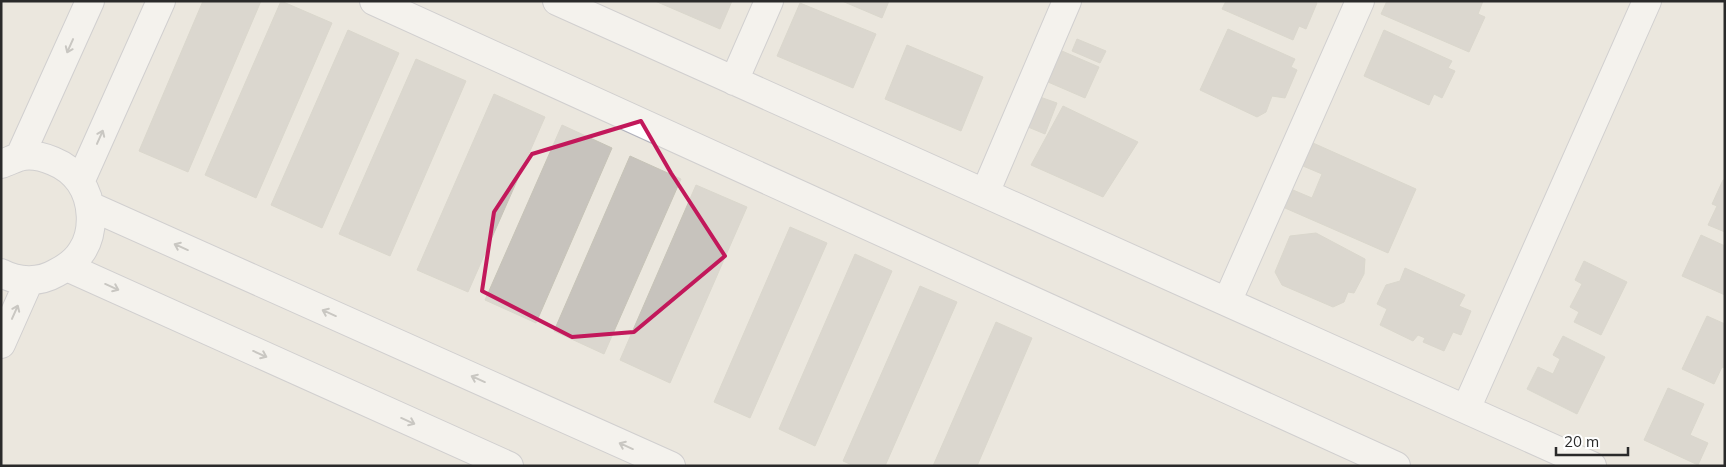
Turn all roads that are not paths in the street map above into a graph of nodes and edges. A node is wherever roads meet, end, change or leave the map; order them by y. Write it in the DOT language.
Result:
graph roads {
  1 [pos="90,1"];
  2 [pos="162,1"];
  3 [pos="374,1"];
  4 [pos="557,1"];
  5 [pos="769,1"];
  6 [pos="1067,1"];
  7 [pos="1360,1"];
  8 [pos="1646,1"];
  9 [pos="734,80"];
  10 [pos="11,160"];
  11 [pos="985,193"];
  12 [pos="85,194"];
  13 [pos="68,267"];
  14 [pos="1,273"];
  15 [pos="29,280"];
  16 [pos="1227,302"];
  17 [pos="1,344"];
  18 [pos="1466,409"];
  19 [pos="508,466"];
  20 [pos="671,466"];
  21 [pos="1396,466"];
  22 [pos="1592,466"];
  1 -- 10 [label="street, one-way"];
  12 -- 2 [label="street, one-way"];
  3 -- 21 [label="street"];
  4 -- 9 [label="street"];
  5 -- 9 [label="street"];
  6 -- 11 [label="street"];
  7 -- 16 [label="street"];
  8 -- 18 [label="street"];
  9 -- 11 [label="street"];
  10 -- 12 [label="street"];
  11 -- 16 [label="street"];
  12 -- 13 [label="street"];
  20 -- 12 [label="street, one-way"];
  13 -- 15 [label="street"];
  13 -- 19 [label="street, one-way"];
  14 -- 15 [label="street"];
  17 -- 15 [label="street, one-way"];
  16 -- 18 [label="street"];
  18 -- 22 [label="street"];
}
